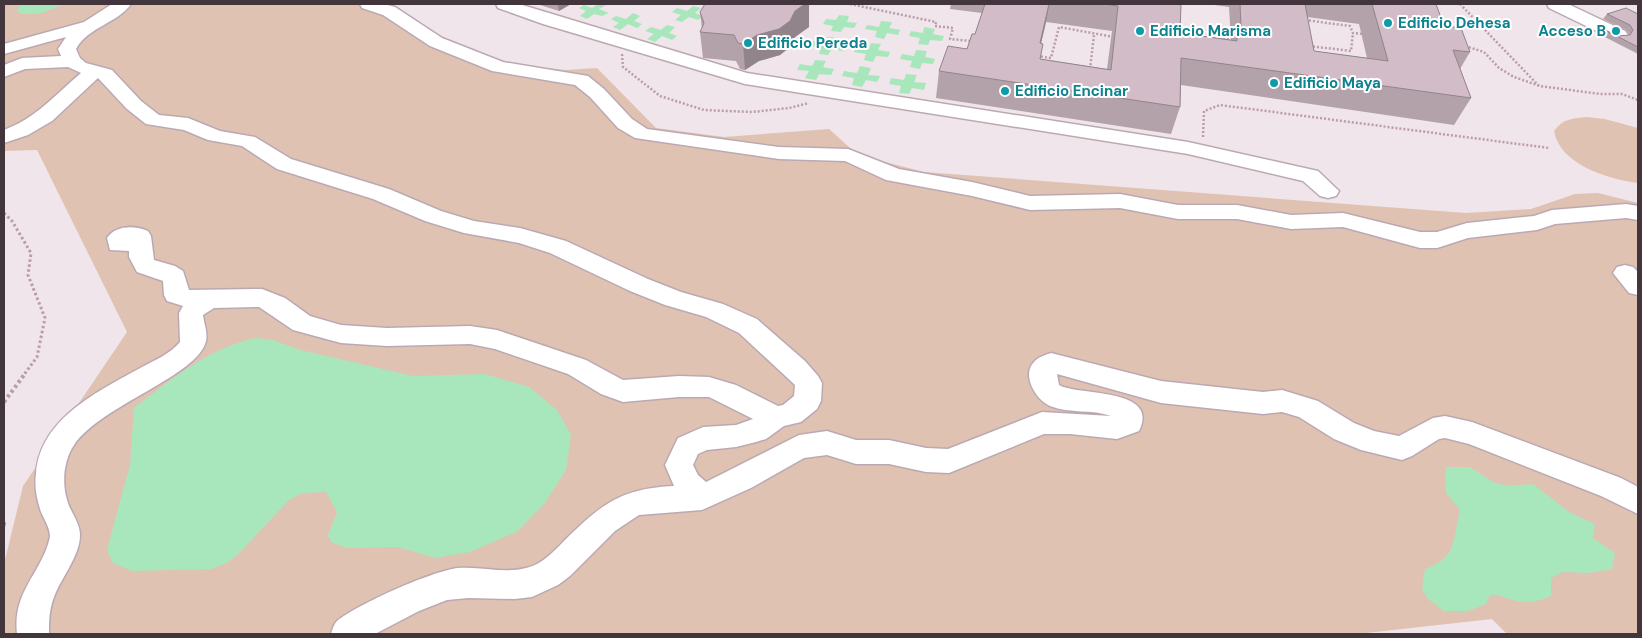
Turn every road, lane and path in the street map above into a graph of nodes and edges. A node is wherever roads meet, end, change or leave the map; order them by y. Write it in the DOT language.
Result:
graph roads {
  1 [pos="123,4"];
  2 [pos="368,4"];
  3 [pos="504,4"];
  4 [pos="850,4"];
  5 [pos="1460,4"];
  6 [pos="1555,4"];
  7 [pos="1579,4"];
  8 [pos="1299,20"];
  9 [pos="89,26"];
  10 [pos="1354,33"];
  11 [pos="1094,35"];
  12 [pos="1373,35"];
  13 [pos="1122,38"];
  14 [pos="1242,40"];
  15 [pos="621,41"];
  16 [pos="974,42"];
  17 [pos="1223,46"];
  18 [pos="1463,46"];
  19 [pos="4,49"];
  20 [pos="1309,50"];
  21 [pos="1034,56"];
  22 [pos="1051,58"];
  23 [pos="83,67"];
  24 [pos="1050,67"];
  25 [pos="4,71"];
  26 [pos="1089,72"];
  27 [pos="1540,86"];
  28 [pos="843,94"];
  29 [pos="1638,100"];
  30 [pos="4,137"];
  31 [pos="1203,141"];
  32 [pos="1549,148"];
  33 [pos="1328,191"];
  34 [pos="4,213"];
  35 [pos="1638,213"];
  36 [pos="139,243"];
  37 [pos="1638,270"];
  38 [pos="1638,287"];
  39 [pos="197,304"];
  40 [pos="4,402"];
  41 [pos="777,417"];
  42 [pos="702,497"];
  43 [pos="1638,501"];
  44 [pos="33,634"];
  45 [pos="347,634"];
  1 -- 9 [label="street"];
  2 -- 35 [label="street"];
  3 -- 15 [label="street"];
  4 -- 16 [label="path"];
  5 -- 27 [label="path"];
  6 -- 7 [label="street"];
  8 -- 10 [label="path"];
  9 -- 19 [label="street"];
  9 -- 23 [label="street"];
  10 -- 12 [label="path"];
  10 -- 20 [label="path"];
  11 -- 13 [label="path"];
  11 -- 22 [label="path"];
  11 -- 26 [label="path"];
  14 -- 17 [label="path"];
  15 -- 28 [label="street"];
  15 -- 28 [label="path"];
  18 -- 27 [label="path"];
  21 -- 22 [label="path"];
  22 -- 24 [label="path"];
  23 -- 25 [label="street"];
  23 -- 30 [label="street"];
  23 -- 41 [label="street"];
  27 -- 29 [label="path"];
  28 -- 33 [label="street"];
  31 -- 32 [label="path"];
  34 -- 40 [label="path"];
  36 -- 39 [label="street"];
  37 -- 38 [label="street"];
  39 -- 41 [label="street"];
  39 -- 44 [label="street"];
  41 -- 42 [label="street"];
  42 -- 43 [label="street"];
  42 -- 45 [label="street"];
}
